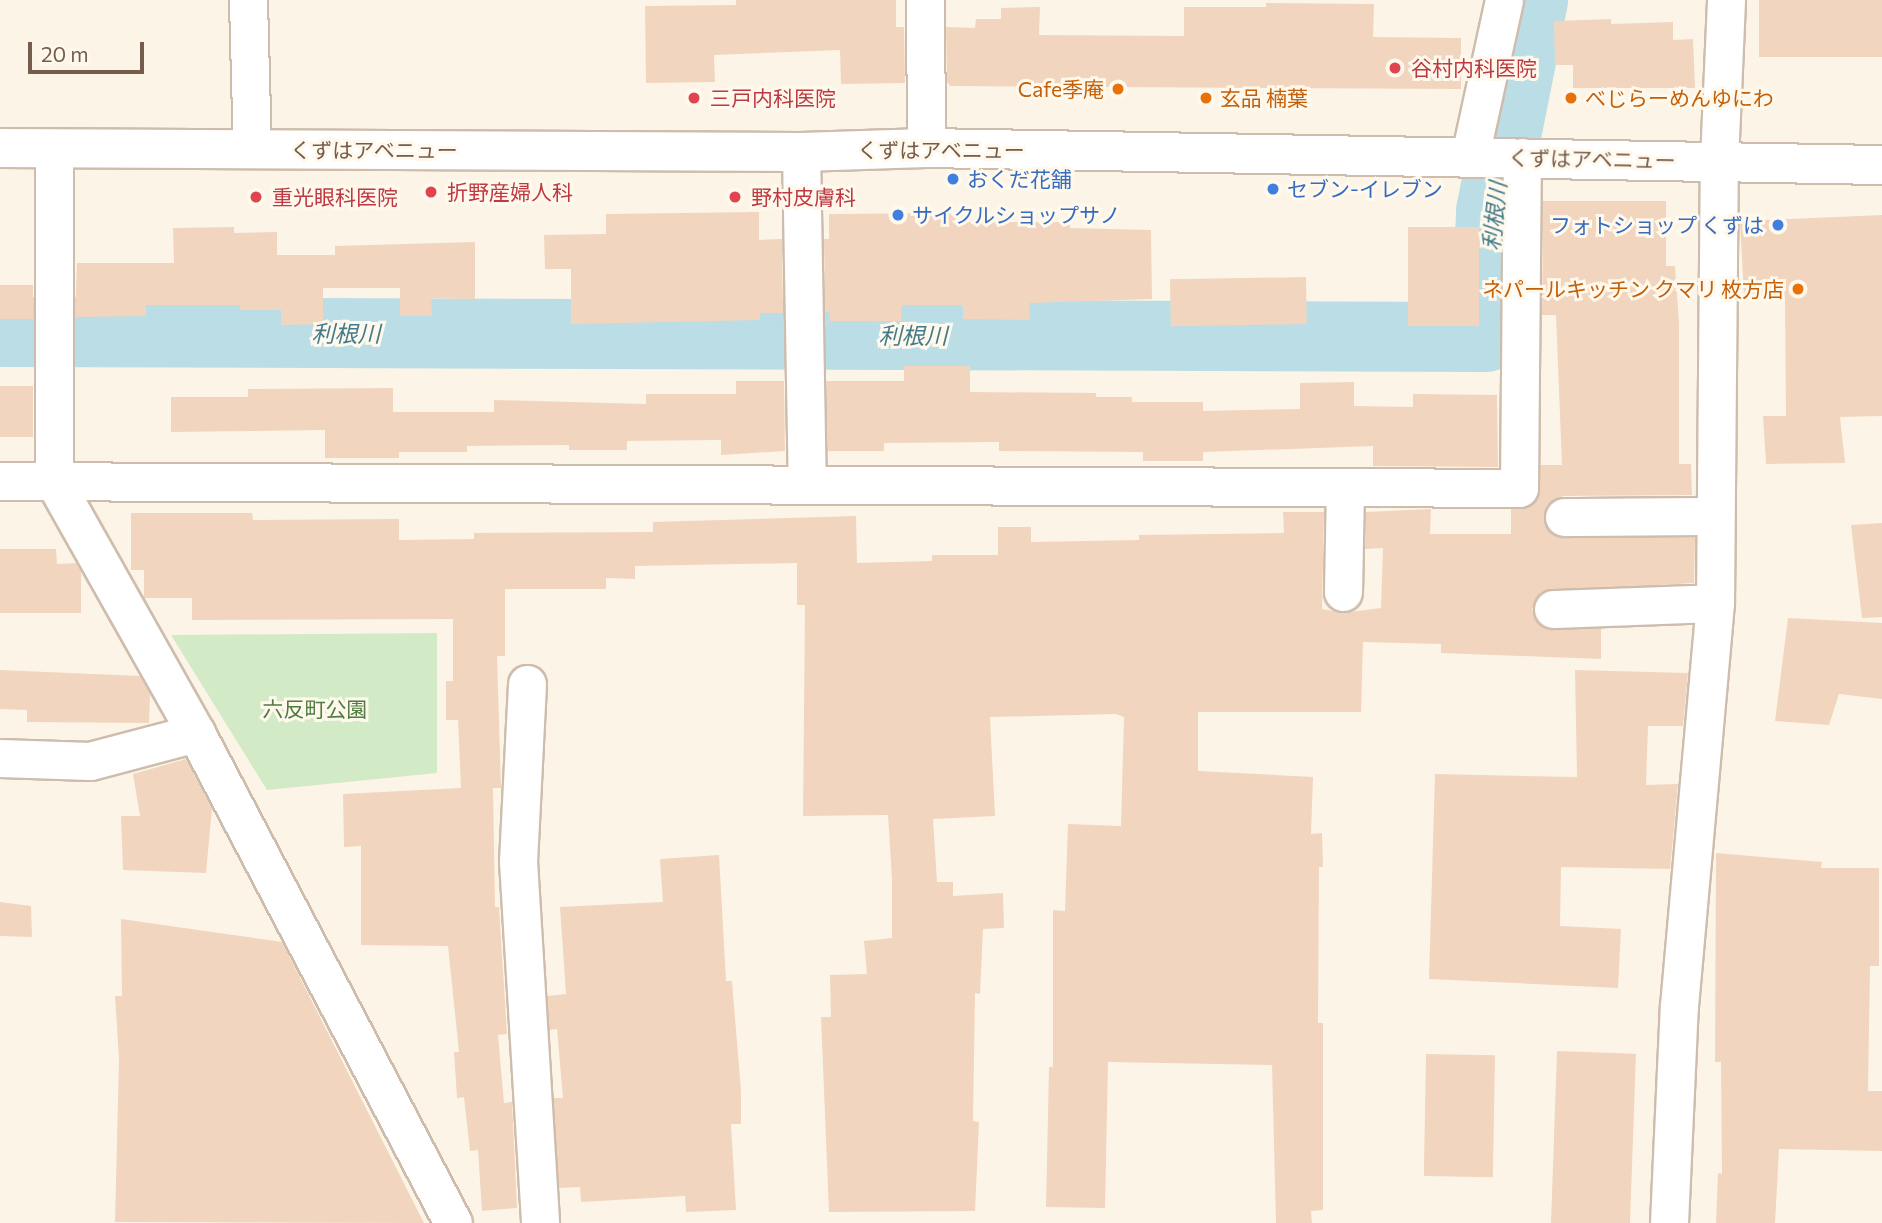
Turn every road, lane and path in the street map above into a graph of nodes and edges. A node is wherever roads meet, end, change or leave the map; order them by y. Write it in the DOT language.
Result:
graph roads {
  1 [pos="248,0"];
  2 [pos="925,0"];
  3 [pos="1504,0"];
  4 [pos="1726,0"];
  5 [pos="0,148"];
  6 [pos="54,148"];
  7 [pos="926,148"];
  8 [pos="252,149"];
  9 [pos="801,152"];
  10 [pos="1470,156"];
  11 [pos="1522,157"];
  12 [pos="1719,161"];
  13 [pos="1882,165"];
  14 [pos="0,481"];
  15 [pos="54,481"];
  16 [pos="807,485"];
  17 [pos="1345,489"];
  18 [pos="1715,516"];
  19 [pos="1564,517"];
  20 [pos="1343,592"];
  21 [pos="1715,603"];
  22 [pos="1553,609"];
  23 [pos="527,684"];
  24 [pos="196,733"];
  25 [pos="0,758"];
  26 [pos="453,1223"];
  27 [pos="540,1223"];
  28 [pos="1669,1223"];
  1 -- 8 [label="street"];
  2 -- 7 [label="street"];
  3 -- 10 [label="street"];
  4 -- 12 [label="street"];
  5 -- 6 [label="street, くずはアベニュー"];
  6 -- 8 [label="street, くずはアベニュー"];
  6 -- 15 [label="street"];
  7 -- 9 [label="street, くずはアベニュー"];
  7 -- 10 [label="street, くずはアベニュー"];
  8 -- 9 [label="street, くずはアベニュー"];
  9 -- 16 [label="street"];
  10 -- 11 [label="street, くずはアベニュー"];
  11 -- 12 [label="street, くずはアベニュー"];
  11 -- 17 [label="street"];
  12 -- 13 [label="street, くずはアベニュー"];
  12 -- 18 [label="street"];
  14 -- 15 [label="street"];
  15 -- 16 [label="street"];
  15 -- 24 [label="street"];
  16 -- 17 [label="street"];
  17 -- 20 [label="street"];
  18 -- 19 [label="street"];
  18 -- 21 [label="street"];
  21 -- 22 [label="street"];
  21 -- 28 [label="street"];
  23 -- 27 [label="street"];
  24 -- 25 [label="street"];
  24 -- 26 [label="street"];
}
